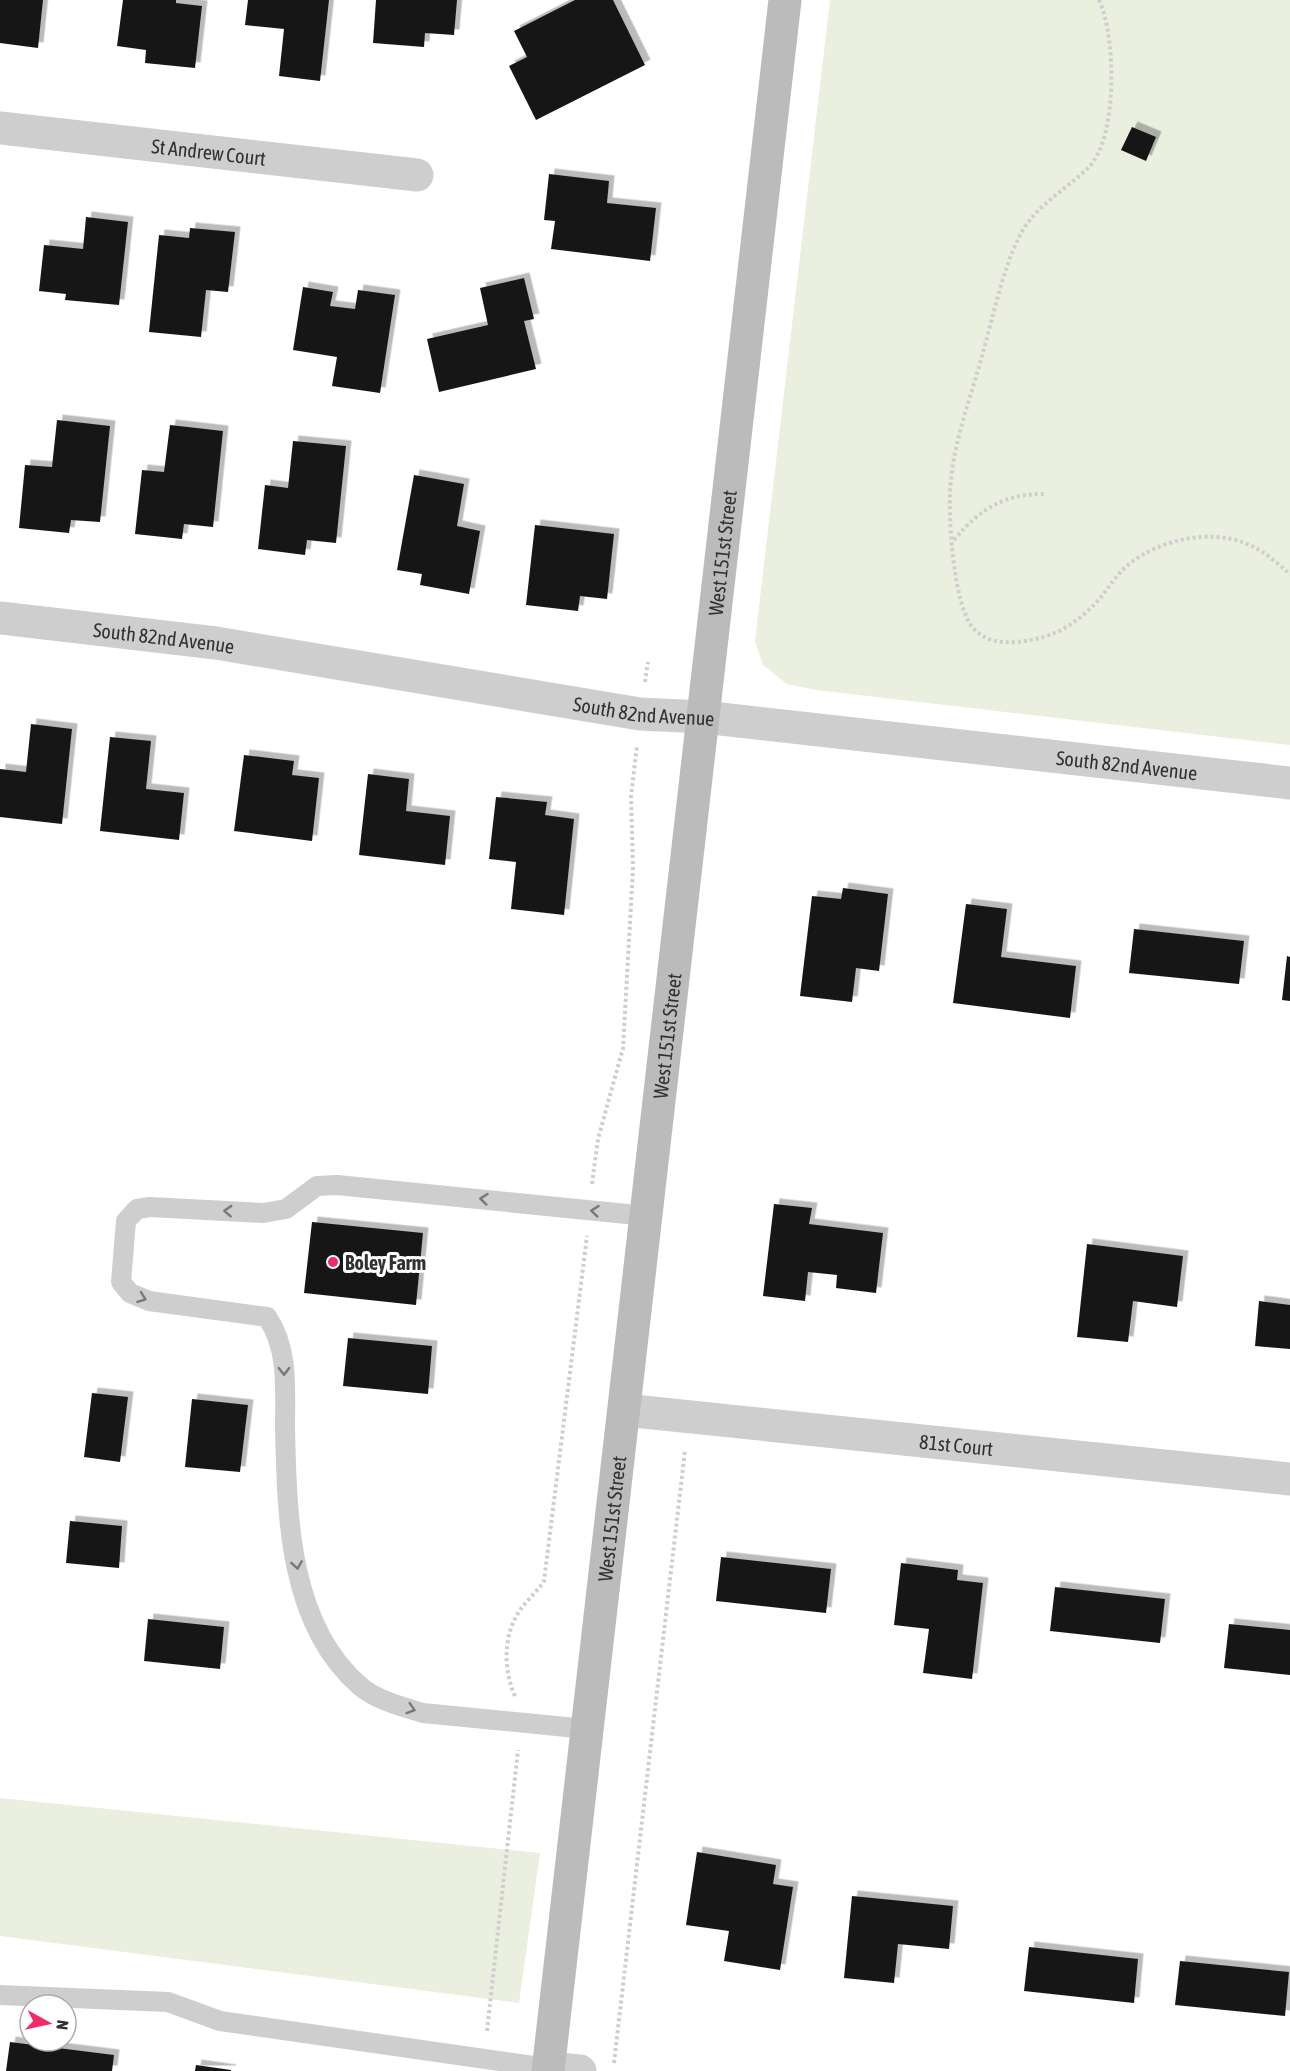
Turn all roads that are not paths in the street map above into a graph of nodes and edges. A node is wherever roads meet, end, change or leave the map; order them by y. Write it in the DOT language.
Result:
graph roads {
  1 [pos="785,0"];
  2 [pos="0,128"];
  3 [pos="417,175"];
  4 [pos="0,618"];
  5 [pos="704,717"];
  6 [pos="1290,783"];
  7 [pos="647,1216"];
  8 [pos="624,1410"];
  9 [pos="1290,1479"];
  10 [pos="587,1729"];
  11 [pos="0,1995"];
  12 [pos="548,2069"];
  13 [pos="580,2071"];
  1 -- 5 [label="street, West 151st Street"];
  2 -- 3 [label="street, St Andrew Court"];
  4 -- 5 [label="street, South 82nd Avenue"];
  5 -- 6 [label="street, South 82nd Avenue"];
  5 -- 7 [label="street, West 151st Street"];
  7 -- 8 [label="street, West 151st Street"];
  7 -- 10 [label="lane, one-way"];
  8 -- 9 [label="street, 81st Court"];
  8 -- 10 [label="street, West 151st Street"];
  10 -- 12 [label="street, West 151st Street"];
  11 -- 12 [label="lane"];
  12 -- 13 [label="street"];
}
